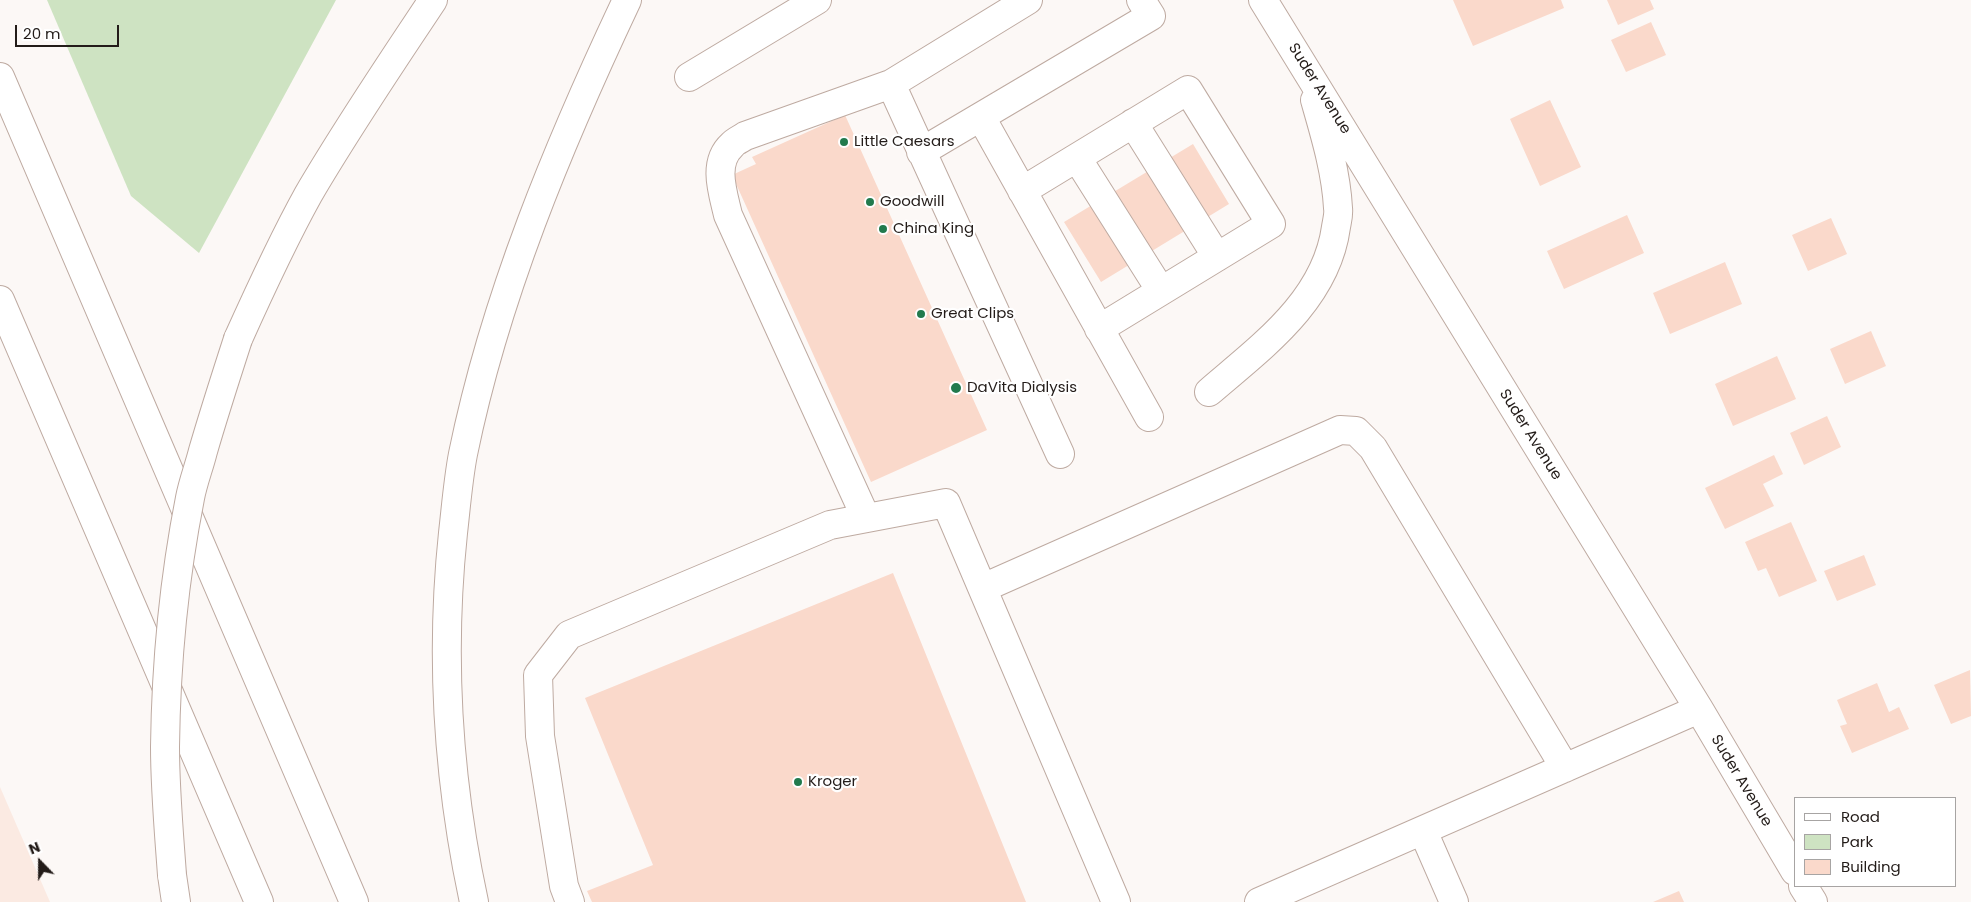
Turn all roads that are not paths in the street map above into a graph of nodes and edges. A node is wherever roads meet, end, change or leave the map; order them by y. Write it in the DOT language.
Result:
graph roads {
  1 [pos="433,0"];
  2 [pos="627,0"];
  3 [pos="817,0"];
  4 [pos="1028,0"];
  5 [pos="1141,0"];
  6 [pos="1263,0"];
  7 [pos="1304,65"];
  8 [pos="0,77"];
  9 [pos="689,77"];
  10 [pos="891,84"];
  11 [pos="981,117"];
  12 [pos="1132,123"];
  13 [pos="921,152"];
  14 [pos="1077,158"];
  15 [pos="1022,191"];
  16 [pos="1217,257"];
  17 [pos="1161,291"];
  18 [pos="0,300"];
  19 [pos="1099,328"];
  20 [pos="1208,392"];
  21 [pos="1149,417"];
  22 [pos="1060,454"];
  23 [pos="866,518"];
  24 [pos="983,588"];
  25 [pos="1699,709"];
  26 [pos="1565,768"];
  27 [pos="1423,831"];
  28 [pos="1794,869"];
  29 [pos="1805,887"];
  30 [pos="176,902"];
  31 [pos="259,902"];
  32 [pos="354,902"];
  33 [pos="474,902"];
  34 [pos="570,902"];
  35 [pos="1116,902"];
  36 [pos="1259,902"];
  37 [pos="1454,902"];
  38 [pos="1813,902"];
  1 -- 30 [label="main road, bridge"];
  2 -- 33 [label="main road"];
  3 -- 9 [label="main road"];
  4 -- 10 [label="main road"];
  5 -- 11 [label="main road"];
  6 -- 7 [label="main road, Suder Avenue"];
  7 -- 20 [label="main road"];
  7 -- 25 [label="main road, Suder Avenue"];
  8 -- 32 [label="main road"];
  10 -- 13 [label="main road"];
  10 -- 23 [label="main road"];
  11 -- 13 [label="main road"];
  11 -- 15 [label="main road"];
  12 -- 14 [label="main road"];
  12 -- 16 [label="main road"];
  12 -- 16 [label="main road"];
  13 -- 22 [label="main road"];
  14 -- 15 [label="main road"];
  14 -- 17 [label="main road"];
  15 -- 19 [label="main road"];
  16 -- 17 [label="main road"];
  17 -- 19 [label="main road"];
  18 -- 31 [label="main road"];
  19 -- 21 [label="main road"];
  23 -- 24 [label="main road"];
  23 -- 34 [label="main road"];
  24 -- 26 [label="main road"];
  24 -- 35 [label="main road"];
  25 -- 26 [label="main road"];
  25 -- 28 [label="main road, Suder Avenue"];
  26 -- 27 [label="main road"];
  27 -- 36 [label="main road"];
  27 -- 37 [label="main road"];
  29 -- 38 [label="main road"];
}
